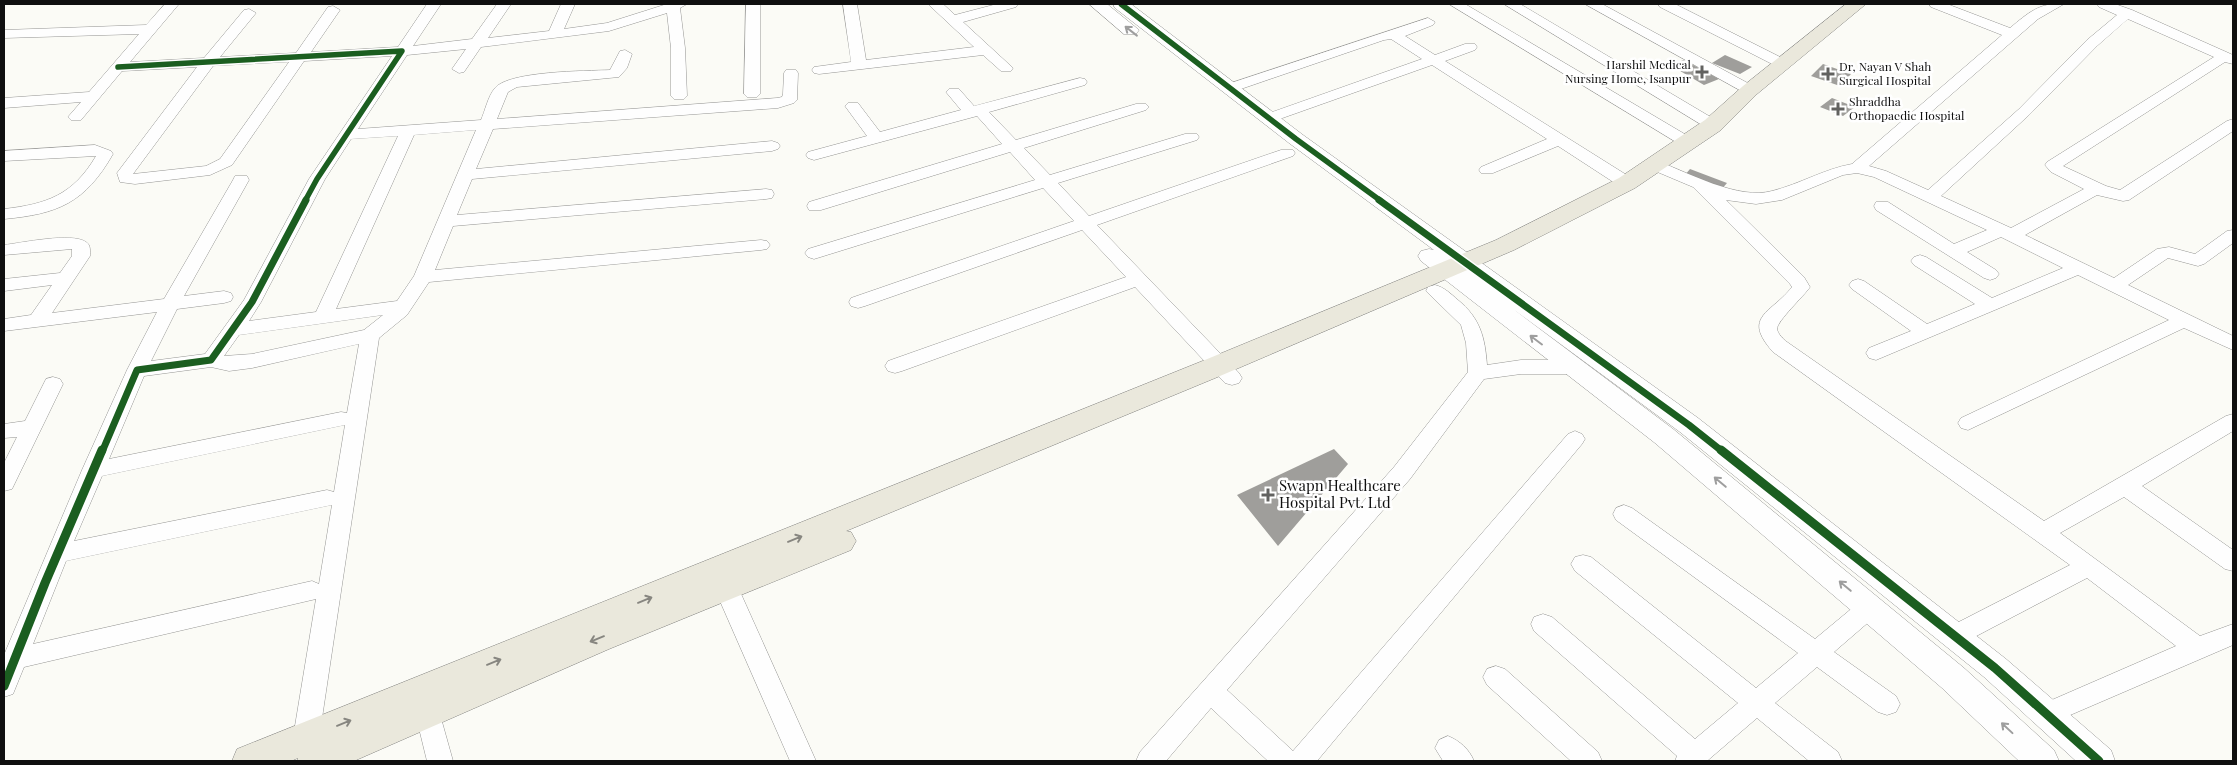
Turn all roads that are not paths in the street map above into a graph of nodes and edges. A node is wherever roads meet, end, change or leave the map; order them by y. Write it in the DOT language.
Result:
graph roads {
  1 [pos="172,4"];
  2 [pos="434,4"];
  3 [pos="504,4"];
  4 [pos="568,4"];
  5 [pos="753,4"];
  6 [pos="850,4"];
  7 [pos="935,4"];
  8 [pos="1011,4"];
  9 [pos="1097,4"];
  10 [pos="1121,4"];
  11 [pos="1456,4"];
  12 [pos="1511,4"];
  13 [pos="1592,4"];
  14 [pos="1665,4"];
  15 [pos="1857,4"];
  16 [pos="1868,4"];
  17 [pos="1936,4"];
  18 [pos="2057,4"];
  19 [pos="2104,4"];
  20 [pos="677,5"];
  21 [pos="333,10"];
  22 [pos="640,10"];
  23 [pos="250,13"];
  24 [pos="2127,13"];
  25 [pos="953,20"];
  26 [pos="1428,22"];
  27 [pos="150,29"];
  28 [pos="4,34"];
  29 [pos="554,34"];
  30 [pos="2012,34"];
  31 [pos="1394,35"];
  32 [pos="478,42"];
  33 [pos="1470,47"];
  34 [pos="985,50"];
  35 [pos="402,51"];
  36 [pos="625,54"];
  37 [pos="300,57"];
  38 [pos="2229,58"];
  39 [pos="1434,60"];
  40 [pos="208,62"];
  41 [pos="1783,64"];
  42 [pos="859,65"];
  43 [pos="118,67"];
  44 [pos="1006,68"];
  45 [pos="459,69"];
  46 [pos="819,70"];
  47 [pos="792,73"];
  48 [pos="1080,82"];
  49 [pos="1230,88"];
  50 [pos="1750,90"];
  51 [pos="954,92"];
  52 [pos="752,94"];
  53 [pos="94,96"];
  54 [pos="679,96"];
  55 [pos="4,103"];
  56 [pos="853,106"];
  57 [pos="1141,107"];
  58 [pos="976,112"];
  59 [pos="76,117"];
  60 [pos="1269,118"];
  61 [pos="2233,124"];
  62 [pos="1713,125"];
  63 [pos="487,126"];
  64 [pos="408,131"];
  65 [pos="347,135"];
  66 [pos="1191,136"];
  67 [pos="878,138"];
  68 [pos="1559,140"];
  69 [pos="1687,142"];
  70 [pos="772,146"];
  71 [pos="1014,146"];
  72 [pos="1287,153"];
  73 [pos="814,155"];
  74 [pos="4,156"];
  75 [pos="1661,168"];
  76 [pos="1857,168"];
  77 [pos="1487,170"];
  78 [pos="466,174"];
  79 [pos="242,180"];
  80 [pos="1047,181"];
  81 [pos="1698,182"];
  82 [pos="1626,183"];
  83 [pos="2100,190"];
  84 [pos="766,194"];
  85 [pos="1930,197"];
  86 [pos="815,206"];
  87 [pos="1882,206"];
  88 [pos="4,214"];
  89 [pos="446,221"];
  90 [pos="1086,222"];
  91 [pos="2006,233"];
  92 [pos="2233,235"];
  93 [pos="761,245"];
  94 [pos="4,250"];
  95 [pos="1953,251"];
  96 [pos="814,253"];
  97 [pos="1920,261"];
  98 [pos="2079,268"];
  99 [pos="1990,274"];
  100 [pos="1458,275"];
  101 [pos="423,277"];
  102 [pos="66,278"];
  103 [pos="1139,279"];
  104 [pos="4,285"];
  105 [pos="1858,285"];
  106 [pos="2114,286"];
  107 [pos="224,298"];
  108 [pos="858,302"];
  109 [pos="170,304"];
  110 [pos="1990,305"];
  111 [pos="403,306"];
  112 [pos="323,317"];
  113 [pos="2186,320"];
  114 [pos="37,321"];
  115 [pos="4,325"];
  116 [pos="233,329"];
  117 [pos="1925,332"];
  118 [pos="370,335"];
  119 [pos="2233,344"];
  120 [pos="1876,353"];
  121 [pos="211,360"];
  122 [pos="894,366"];
  123 [pos="1572,367"];
  124 [pos="137,370"];
  125 [pos="1226,371"];
  126 [pos="1478,373"];
  127 [pos="53,384"];
  128 [pos="341,418"];
  129 [pos="2233,421"];
  130 [pos="1968,424"];
  131 [pos="32,428"];
  132 [pos="4,431"];
  133 [pos="1575,439"];
  134 [pos="93,470"];
  135 [pos="4,483"];
  136 [pos="2125,486"];
  137 [pos="327,498"];
  138 [pos="1624,514"];
  139 [pos="2043,532"];
  140 [pos="57,554"];
  141 [pos="2233,562"];
  142 [pos="1583,564"];
  143 [pos="2089,566"];
  144 [pos="722,579"];
  145 [pos="312,591"];
  146 [pos="1870,607"];
  147 [pos="1543,624"];
  148 [pos="2233,634"];
  149 [pos="1954,636"];
  150 [pos="2197,648"];
  151 [pos="1817,653"];
  152 [pos="14,659"];
  153 [pos="1496,678"];
  154 [pos="4,686"];
  155 [pos="1211,692"];
  156 [pos="1758,704"];
  157 [pos="1887,704"];
  158 [pos="428,712"];
  159 [pos="2047,714"];
  160 [pos="310,750"];
  161 [pos="1690,760"];
  162 [pos="250,761"];
  163 [pos="440,761"];
  164 [pos="803,761"];
  165 [pos="1149,761"];
  166 [pos="1286,761"];
  167 [pos="1301,761"];
  168 [pos="1589,761"];
  169 [pos="1829,761"];
  170 [pos="2042,761"];
  171 [pos="2099,761"];
  1 -- 27 [label="street"];
  2 -- 35 [label="street"];
  3 -- 32 [label="street"];
  4 -- 29 [label="street"];
  5 -- 52 [label="street"];
  6 -- 42 [label="street"];
  7 -- 25 [label="street"];
  8 -- 25 [label="street"];
  72 -- 9 [label="street, one-way"];
  10 -- 49 [label="street"];
  11 -- 69 [label="street"];
  12 -- 62 [label="street"];
  13 -- 50 [label="street"];
  14 -- 41 [label="street"];
  15 -- 41 [label="main road"];
  16 -- 75 [label="main road"];
  17 -- 30 [label="street"];
  18 -- 30 [label="street"];
  19 -- 24 [label="street"];
  20 -- 22 [label="street"];
  20 -- 54 [label="street"];
  21 -- 37 [label="street"];
  22 -- 29 [label="street"];
  23 -- 40 [label="street"];
  24 -- 38 [label="street"];
  24 -- 85 [label="street"];
  25 -- 34 [label="street"];
  26 -- 31 [label="street"];
  27 -- 28 [label="street"];
  27 -- 43 [label="street"];
  29 -- 32 [label="street"];
  30 -- 76 [label="street"];
  31 -- 39 [label="street"];
  31 -- 49 [label="street"];
  32 -- 35 [label="street"];
  32 -- 45 [label="street"];
  33 -- 39 [label="street"];
  34 -- 42 [label="street"];
  34 -- 44 [label="street"];
  35 -- 37 [label="street"];
  35 -- 65 [label="street"];
  36 -- 63 [label="street"];
  37 -- 40 [label="street"];
  37 -- 40 [label="street"];
  38 -- 83 [label="street"];
  39 -- 60 [label="street"];
  39 -- 68 [label="street"];
  40 -- 43 [label="street"];
  41 -- 50 [label="main road"];
  42 -- 46 [label="street"];
  43 -- 53 [label="street"];
  47 -- 63 [label="street"];
  48 -- 58 [label="street"];
  49 -- 60 [label="street"];
  50 -- 62 [label="main road"];
  51 -- 58 [label="street"];
  53 -- 55 [label="street"];
  53 -- 59 [label="street"];
  56 -- 67 [label="street"];
  57 -- 71 [label="street"];
  58 -- 67 [label="street"];
  58 -- 71 [label="street"];
  60 -- 100 [label="street"];
  61 -- 83 [label="street"];
  62 -- 69 [label="main road"];
  63 -- 64 [label="street"];
  63 -- 78 [label="street"];
  64 -- 65 [label="street"];
  64 -- 112 [label="street"];
  65 -- 116 [label="street"];
  66 -- 80 [label="street"];
  67 -- 73 [label="street"];
  68 -- 77 [label="street"];
  68 -- 82 [label="street"];
  69 -- 75 [label="main road"];
  70 -- 78 [label="street"];
  71 -- 80 [label="street"];
  71 -- 86 [label="street"];
  72 -- 90 [label="street"];
  72 -- 100 [label="street"];
  74 -- 88 [label="street"];
  75 -- 81 [label="street"];
  75 -- 82 [label="main road"];
  75 -- 100 [label="main road"];
  76 -- 81 [label="street"];
  76 -- 85 [label="street"];
  78 -- 89 [label="street"];
  79 -- 109 [label="street"];
  80 -- 90 [label="street"];
  80 -- 96 [label="street"];
  81 -- 139 [label="street"];
  82 -- 100 [label="main road"];
  83 -- 91 [label="street"];
  84 -- 89 [label="street"];
  85 -- 91 [label="street"];
  87 -- 95 [label="street"];
  89 -- 101 [label="street"];
  90 -- 103 [label="street"];
  90 -- 108 [label="street"];
  91 -- 95 [label="street"];
  91 -- 98 [label="street"];
  92 -- 106 [label="street"];
  93 -- 101 [label="street"];
  94 -- 102 [label="street"];
  95 -- 99 [label="street"];
  97 -- 110 [label="street"];
  98 -- 106 [label="street"];
  98 -- 110 [label="street"];
  123 -- 100 [label="street, one-way"];
  100 -- 125 [label="main road"];
  100 -- 126 [label="street"];
  100 -- 149 [label="street"];
  101 -- 111 [label="street"];
  102 -- 104 [label="street"];
  102 -- 114 [label="street"];
  103 -- 122 [label="street"];
  103 -- 125 [label="street"];
  105 -- 117 [label="street"];
  106 -- 113 [label="street"];
  107 -- 109 [label="street"];
  109 -- 114 [label="street"];
  109 -- 124 [label="street"];
  110 -- 117 [label="street"];
  111 -- 112 [label="street"];
  111 -- 118 [label="street"];
  112 -- 116 [label="street"];
  113 -- 119 [label="street"];
  113 -- 130 [label="street"];
  114 -- 115 [label="street"];
  116 -- 121 [label="street"];
  117 -- 120 [label="street"];
  118 -- 121 [label="street"];
  118 -- 160 [label="street"];
  121 -- 124 [label="street"];
  123 -- 126 [label="street"];
  146 -- 123 [label="street, one-way"];
  124 -- 134 [label="street"];
  125 -- 144 [label="main road"];
  126 -- 155 [label="street"];
  127 -- 131 [label="street"];
  128 -- 134 [label="street"];
  129 -- 136 [label="street"];
  131 -- 132 [label="street"];
  131 -- 135 [label="street"];
  133 -- 167 [label="street"];
  134 -- 140 [label="street"];
  136 -- 139 [label="street"];
  136 -- 141 [label="street"];
  137 -- 140 [label="street"];
  138 -- 151 [label="street"];
  139 -- 143 [label="street"];
  140 -- 152 [label="street"];
  142 -- 156 [label="street"];
  143 -- 149 [label="street"];
  143 -- 150 [label="street"];
  144 -- 158 [label="main road, one-way"];
  160 -- 144 [label="main road, one-way"];
  144 -- 164 [label="street"];
  145 -- 152 [label="street"];
  146 -- 151 [label="street"];
  170 -- 146 [label="street, one-way"];
  147 -- 161 [label="street"];
  148 -- 150 [label="street"];
  149 -- 159 [label="street"];
  150 -- 159 [label="street"];
  151 -- 156 [label="street"];
  151 -- 157 [label="street"];
  152 -- 154 [label="street"];
  153 -- 168 [label="street"];
  155 -- 165 [label="street"];
  155 -- 166 [label="street"];
  156 -- 161 [label="street"];
  156 -- 169 [label="street"];
  158 -- 160 [label="main road"];
  158 -- 163 [label="street"];
  159 -- 171 [label="street"];
  160 -- 162 [label="main road"];
}
